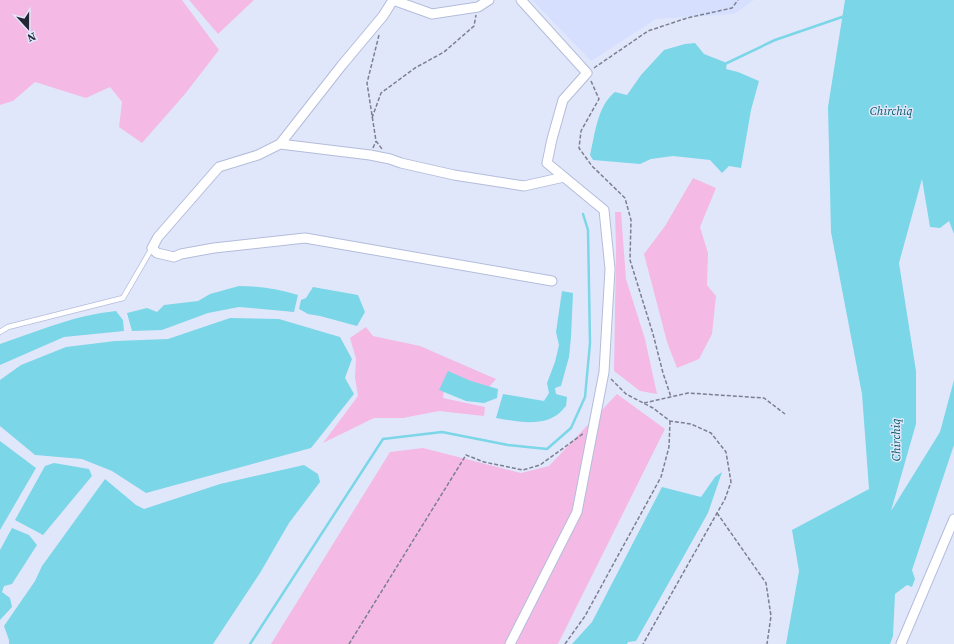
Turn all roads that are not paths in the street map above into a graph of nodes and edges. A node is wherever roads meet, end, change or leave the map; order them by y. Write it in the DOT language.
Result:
graph roads {
  1 [pos="393,0"];
  2 [pos="489,0"];
  3 [pos="521,0"];
  4 [pos="280,144"];
  5 [pos="564,177"];
  6 [pos="152,248"];
  7 [pos="552,281"];
  8 [pos="0,332"];
  9 [pos="954,519"];
  10 [pos="510,644"];
  11 [pos="901,644"];
  1 -- 2 [label="street"];
  1 -- 4 [label="street"];
  3 -- 5 [label="street"];
  4 -- 5 [label="street"];
  4 -- 6 [label="street"];
  5 -- 10 [label="street"];
  6 -- 7 [label="street"];
  6 -- 8 [label="lane"];
  9 -- 11 [label="street"];
}
